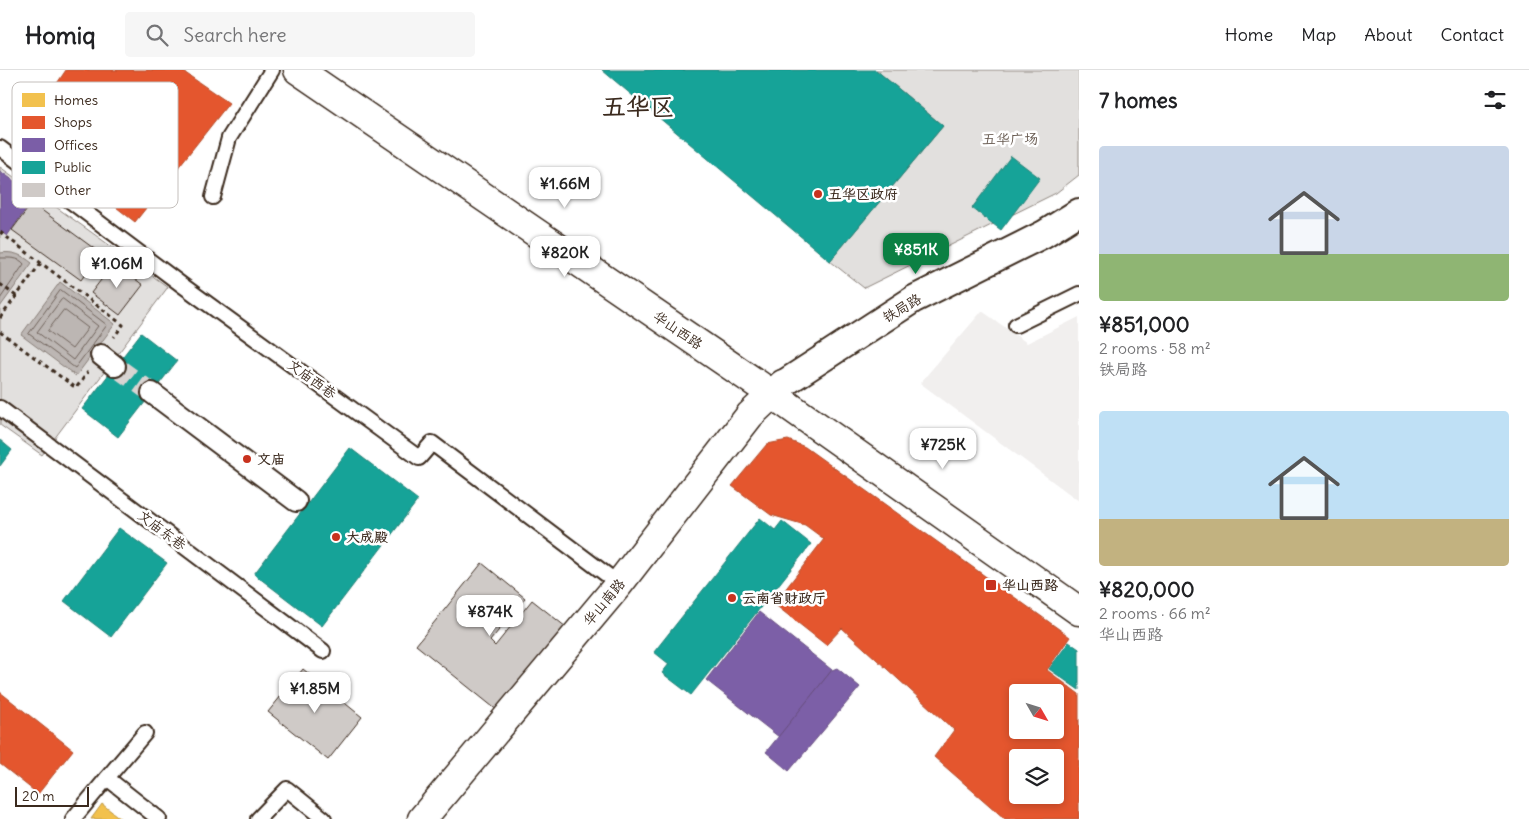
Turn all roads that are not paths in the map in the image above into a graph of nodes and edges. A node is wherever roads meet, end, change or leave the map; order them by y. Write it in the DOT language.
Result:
graph roads {
  1 [pos="272,70"];
  2 [pos="298,70"];
  3 [pos="323,70"];
  4 [pos="0,148"];
  5 [pos="12,157"];
  6 [pos="213,197"];
  7 [pos="80,208"];
  8 [pos="1079,214"];
  9 [pos="1079,294"];
  10 [pos="1016,325"];
  11 [pos="778,389"];
  12 [pos="152,393"];
  13 [pos="0,408"];
  14 [pos="296,501"];
  15 [pos="619,584"];
  16 [pos="1079,590"];
  17 [pos="1079,611"];
  18 [pos="323,652"];
  19 [pos="145,733"];
  20 [pos="108,778"];
  21 [pos="73,819"];
  22 [pos="159,819"];
  23 [pos="258,819"];
  24 [pos="324,819"];
  25 [pos="422,819"];
  1 -- 6 [label="lane"];
  2 -- 11 [label="main road, 华山西路"];
  3 -- 11 [label="main road, 华山西路"];
  4 -- 5 [label="lane, 文庙西巷"];
  7 -- 15 [label="lane, 文庙西巷"];
  8 -- 11 [label="street, 铁局路"];
  9 -- 10 [label="lane"];
  11 -- 15 [label="main road, 华山南路"];
  11 -- 16 [label="main road, 华山西路"];
  11 -- 17 [label="main road, 华山西路"];
  12 -- 14 [label="street"];
  13 -- 18 [label="lane, 文庙东巷"];
  15 -- 25 [label="main road, 华山南路"];
  19 -- 20 [label="lane"];
  20 -- 21 [label="lane"];
  20 -- 22 [label="lane"];
  23 -- 24 [label="lane"];
}
